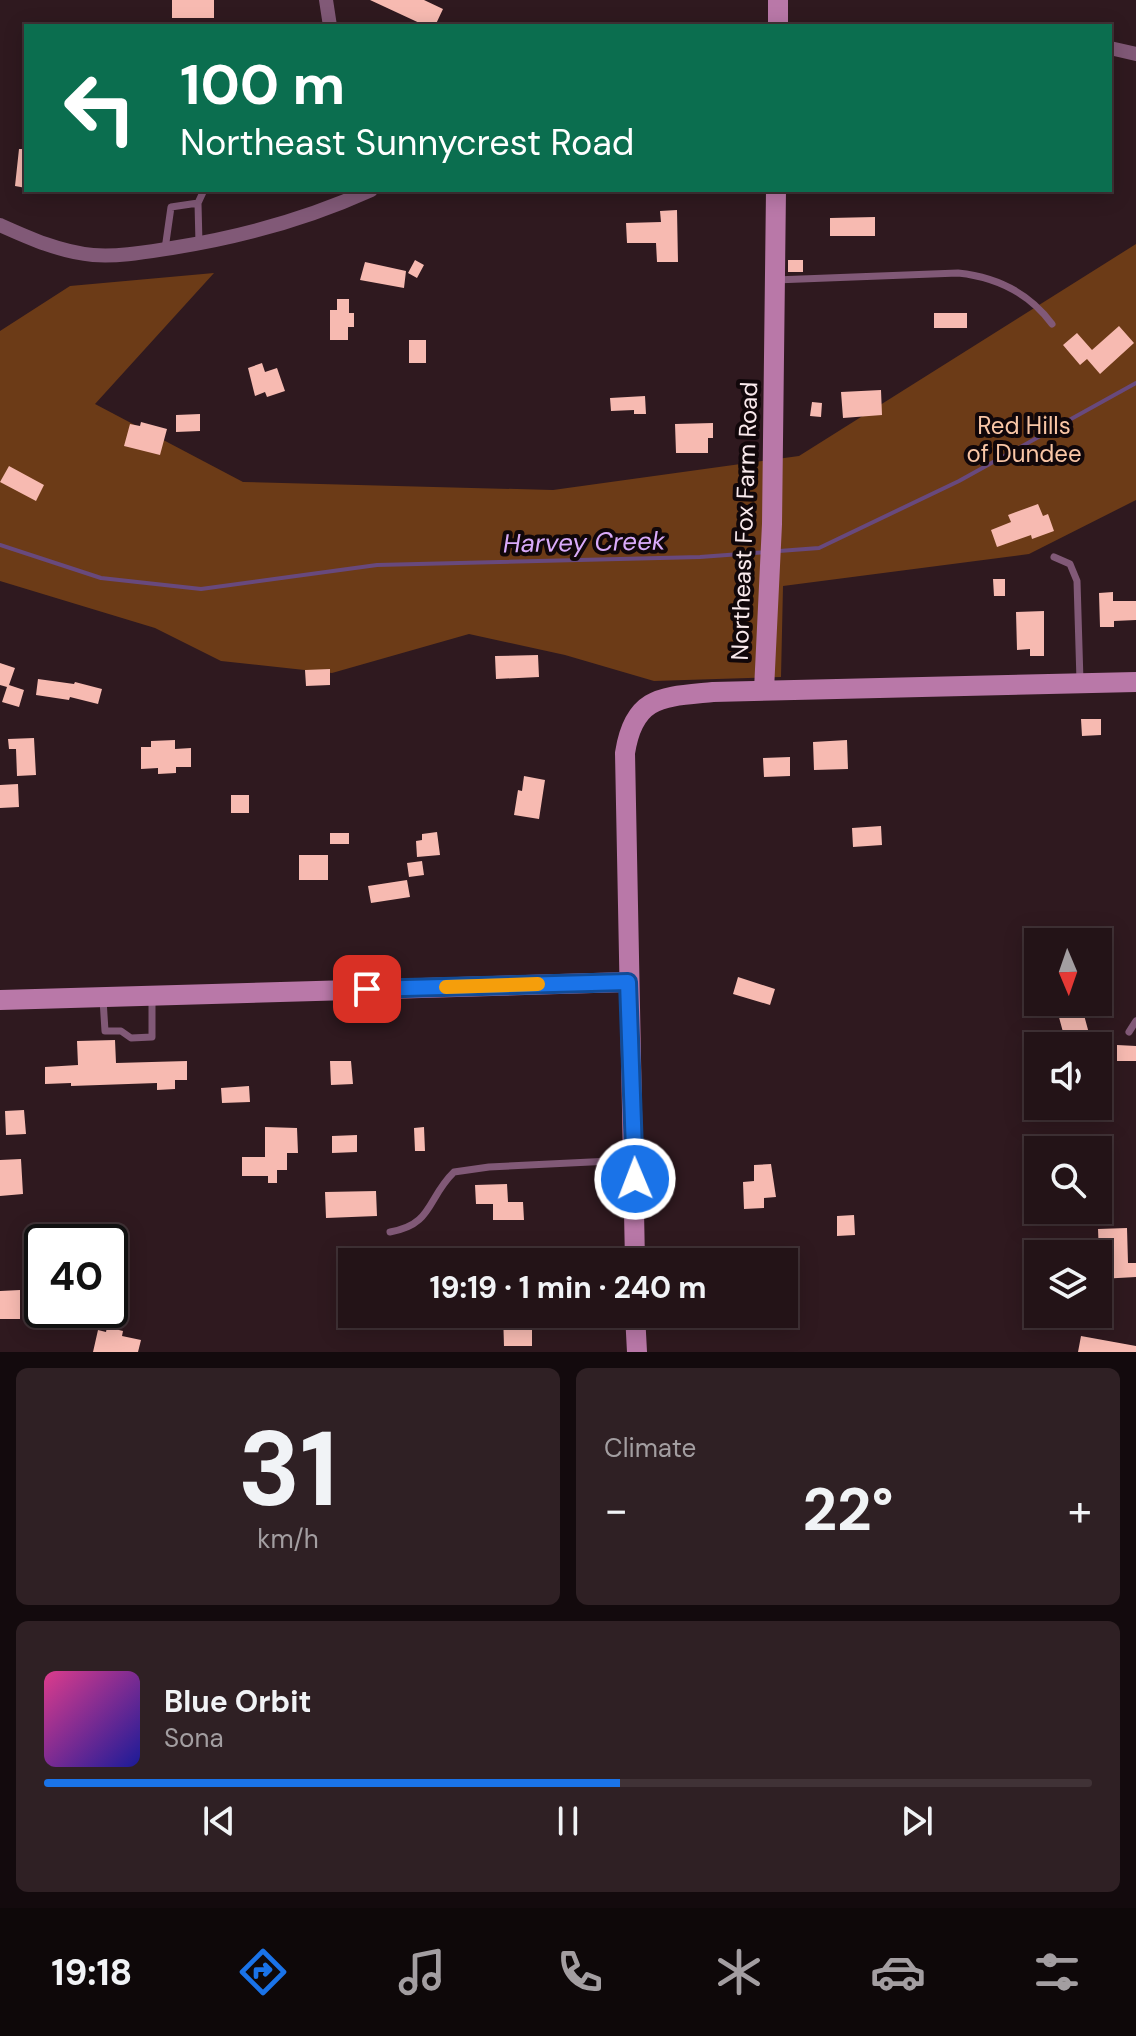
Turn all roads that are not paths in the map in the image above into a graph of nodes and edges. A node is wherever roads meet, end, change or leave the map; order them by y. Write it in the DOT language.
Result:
graph roads {
  1 [pos="326,0"];
  2 [pos="778,0"];
  3 [pos="330,24"];
  4 [pos="778,24"];
  5 [pos="1112,48"];
  6 [pos="1136,54"];
  7 [pos="203,192"];
  8 [pos="366,192"];
  9 [pos="776,192"];
  10 [pos="198,203"];
  11 [pos="0,225"];
  12 [pos="199,244"];
  13 [pos="165,249"];
  14 [pos="775,280"];
  15 [pos="1052,324"];
  16 [pos="1054,557"];
  17 [pos="1136,682"];
  18 [pos="1080,683"];
  19 [pos="764,690"];
  20 [pos="628,982"];
  21 [pos="152,995"];
  22 [pos="103,997"];
  23 [pos="0,1000"];
  24 [pos="1136,1021"];
  25 [pos="1129,1032"];
  26 [pos="635,1160"];
  27 [pos="390,1232"];
  28 [pos="635,1248"];
  29 [pos="636,1328"];
  30 [pos="637,1352"];
  1 -- 3 [label="street"];
  2 -- 4 [label="street"];
  5 -- 6 [label="street"];
  7 -- 10 [label="lane"];
  8 -- 12 [label="street"];
  9 -- 14 [label="street, Northeast Fox Farm Road"];
  10 -- 12 [label="lane"];
  10 -- 13 [label="lane"];
  11 -- 13 [label="street"];
  12 -- 13 [label="street"];
  14 -- 15 [label="lane"];
  14 -- 19 [label="street, Northeast Fox Farm Road"];
  16 -- 18 [label="lane"];
  17 -- 18 [label="street"];
  18 -- 19 [label="street"];
  19 -- 20 [label="street, Northeast Fox Farm Road"];
  20 -- 21 [label="street"];
  20 -- 26 [label="street, Northeast Fox Farm Road"];
  21 -- 22 [label="street"];
  21 -- 22 [label="lane"];
  22 -- 23 [label="street"];
  24 -- 25 [label="lane"];
  26 -- 27 [label="lane"];
  26 -- 28 [label="street, Northeast Fox Farm Road"];
  29 -- 30 [label="street"];
}
